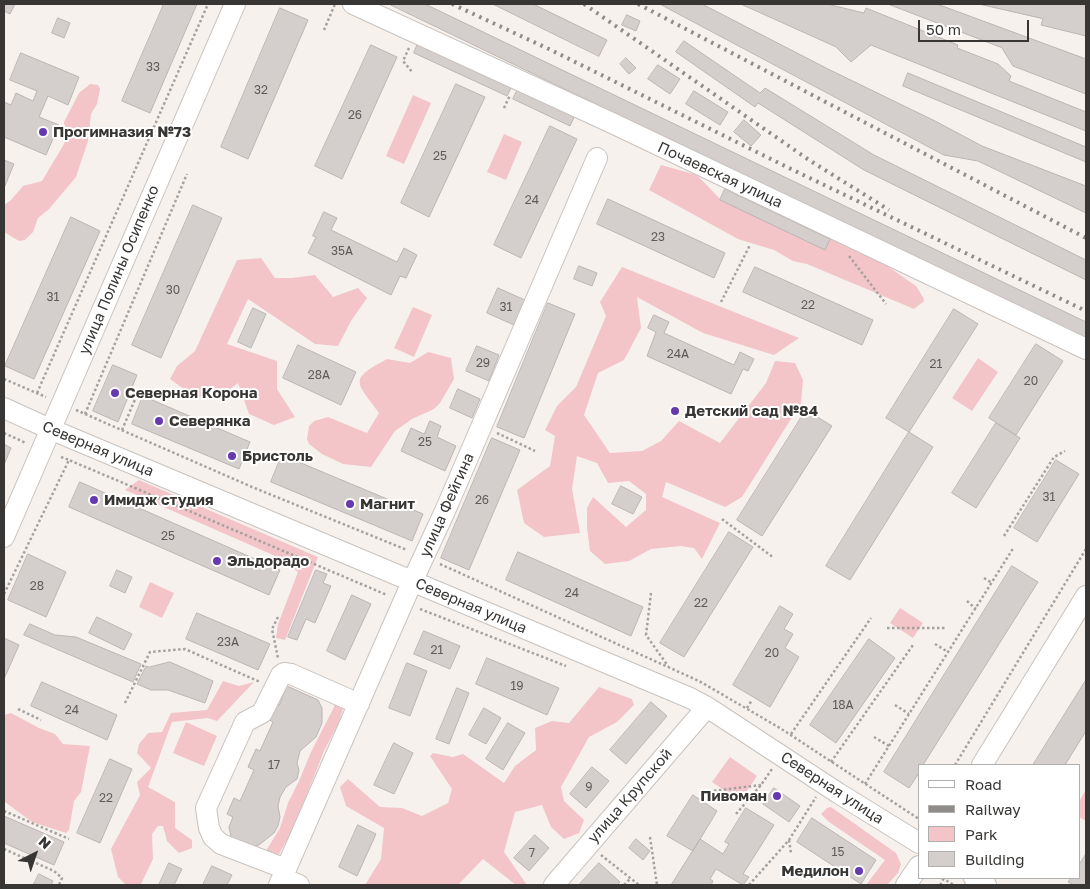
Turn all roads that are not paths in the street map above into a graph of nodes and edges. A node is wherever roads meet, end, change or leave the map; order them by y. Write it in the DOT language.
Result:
graph roads {
  1 [pos="235,4"];
  2 [pos="352,4"];
  3 [pos="597,158"];
  4 [pos="1086,349"];
  5 [pos="4,408"];
  6 [pos="50,429"];
  7 [pos="4,537"];
  8 [pos="412,582"];
  9 [pos="1086,596"];
  10 [pos="359,704"];
  11 [pos="707,707"];
  12 [pos="983,764"];
  13 [pos="918,842"];
  14 [pos="918,867"];
  15 [pos="286,879"];
  16 [pos="554,885"];
  17 [pos="906,885"];
  1 -- 6 [label="street, улица Полины Осипенко"];
  2 -- 4 [label="street, Почаевская улица"];
  3 -- 8 [label="street, улица Фейгина"];
  5 -- 6 [label="street, Северная улица"];
  6 -- 7 [label="street, улица Полины Осипенко"];
  6 -- 8 [label="street, Северная улица"];
  8 -- 10 [label="street, улица Фейгина"];
  8 -- 11 [label="street, Северная улица"];
  9 -- 12 [label="street"];
  10 -- 15 [label="street, улица Фейгина"];
  10 -- 15 [label="street"];
  11 -- 13 [label="street, Северная улица"];
  11 -- 16 [label="street, улица Крупской"];
  14 -- 17 [label="street"];
}
